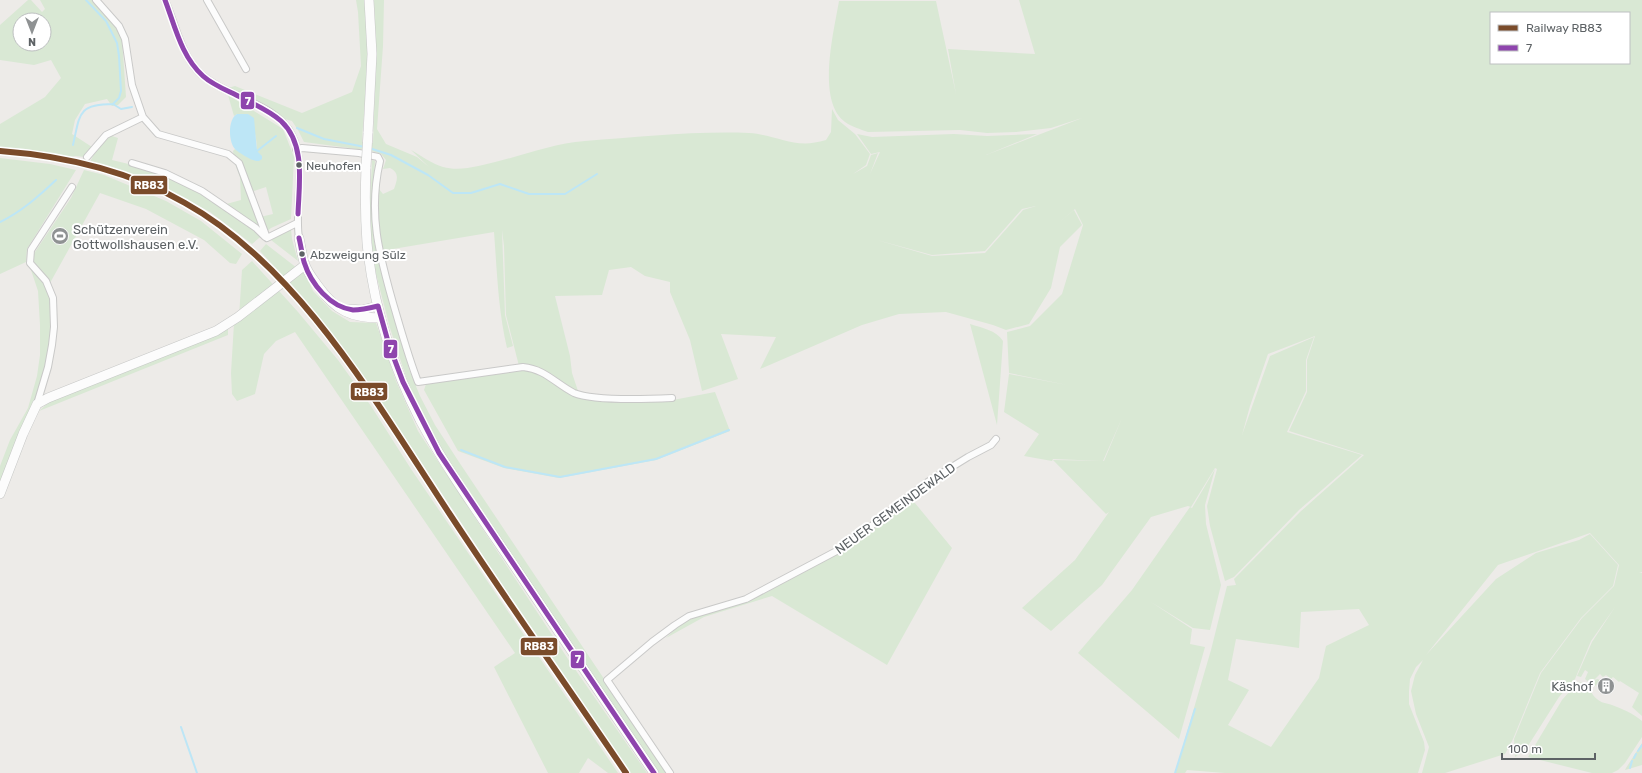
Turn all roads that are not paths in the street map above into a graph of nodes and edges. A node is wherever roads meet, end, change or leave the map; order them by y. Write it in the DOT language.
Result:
graph roads {
  1 [pos="96,0"];
  2 [pos="165,0"];
  3 [pos="207,0"];
  4 [pos="369,0"];
  5 [pos="246,69"];
  6 [pos="143,117"];
  7 [pos="296,149"];
  8 [pos="87,157"];
  9 [pos="132,163"];
  10 [pos="72,187"];
  11 [pos="297,223"];
  12 [pos="266,238"];
  13 [pos="299,238"];
  14 [pos="305,265"];
  15 [pos="330,302"];
  16 [pos="378,306"];
  17 [pos="381,318"];
  18 [pos="672,398"];
  19 [pos="37,404"];
  20 [pos="996,439"];
  21 [pos="0,494"];
  22 [pos="654,773"];
  23 [pos="670,773"];
  1 -- 6 [label="street"];
  2 -- 7 [label="street"];
  3 -- 5 [label="street"];
  4 -- 16 [label="main road, bridge"];
  6 -- 8 [label="street"];
  6 -- 12 [label="street"];
  7 -- 11 [label="street"];
  7 -- 18 [label="street"];
  9 -- 12 [label="street"];
  10 -- 19 [label="street"];
  11 -- 12 [label="street"];
  11 -- 13 [label="street"];
  13 -- 14 [label="main road"];
  14 -- 15 [label="main road"];
  14 -- 19 [label="main road"];
  15 -- 16 [label="main road"];
  15 -- 17 [label="main road"];
  16 -- 17 [label="main road"];
  17 -- 22 [label="main road"];
  19 -- 21 [label="main road"];
  20 -- 23 [label="street, NEUER GEMEINDEWALD"];
}
